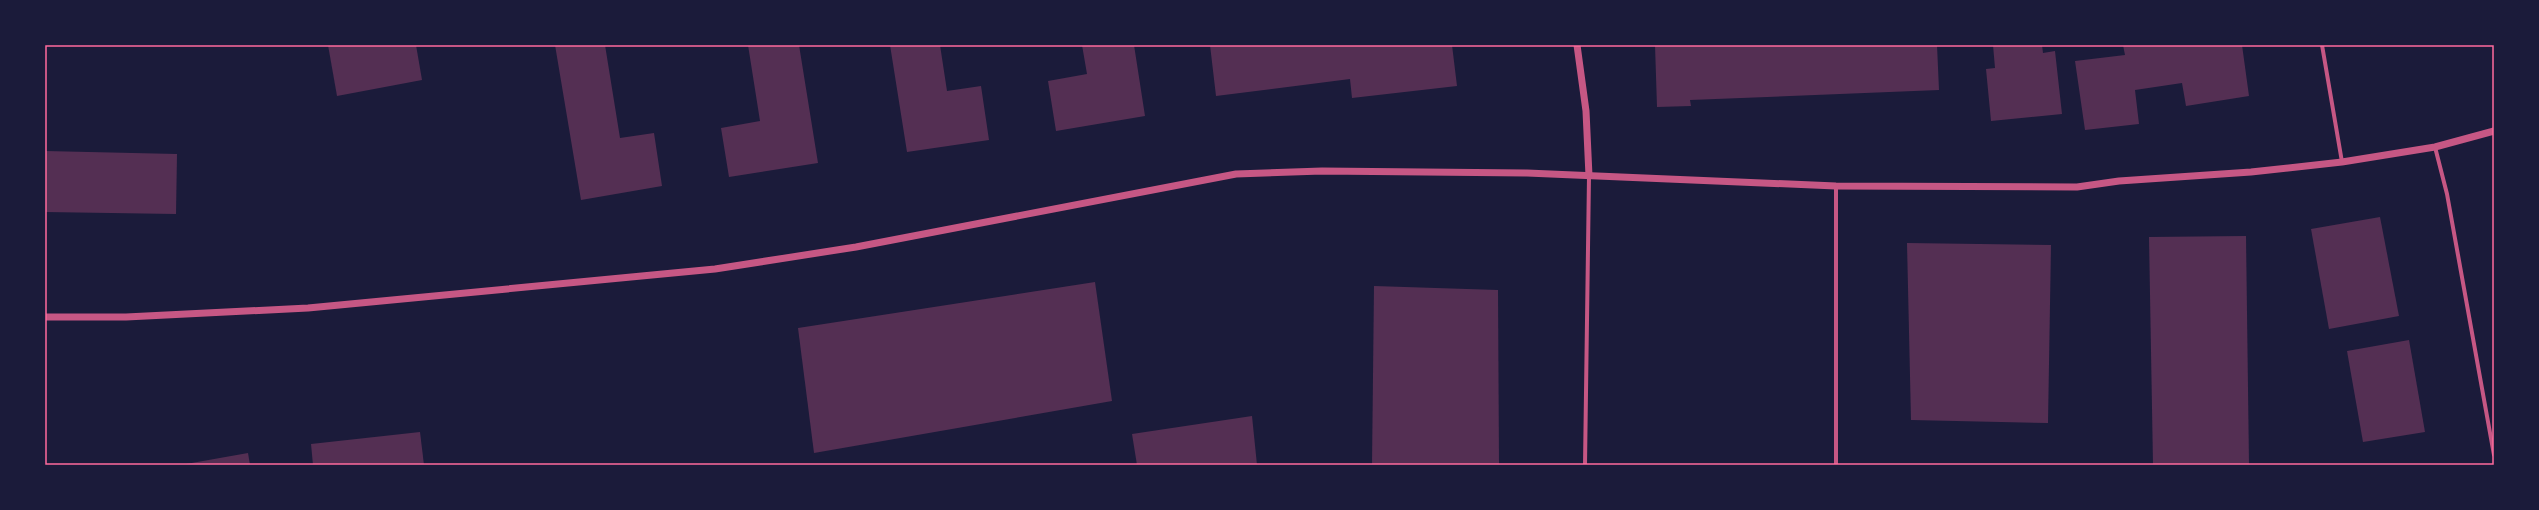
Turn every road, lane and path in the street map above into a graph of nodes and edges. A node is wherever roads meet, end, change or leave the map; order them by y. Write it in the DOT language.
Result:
graph roads {
  1 [pos="1576,45"];
  2 [pos="2322,45"];
  3 [pos="2494,131"];
  4 [pos="2435,147"];
  5 [pos="2342,162"];
  6 [pos="1589,176"];
  7 [pos="1836,186"];
  8 [pos="45,317"];
  9 [pos="2494,455"];
  10 [pos="1585,465"];
  11 [pos="1836,465"];
  1 -- 6 [label="street"];
  2 -- 5 [label="street"];
  3 -- 4 [label="street"];
  4 -- 5 [label="street"];
  4 -- 9 [label="street"];
  5 -- 7 [label="street"];
  6 -- 7 [label="street"];
  6 -- 8 [label="street"];
  6 -- 10 [label="street"];
  7 -- 11 [label="street"];
}
